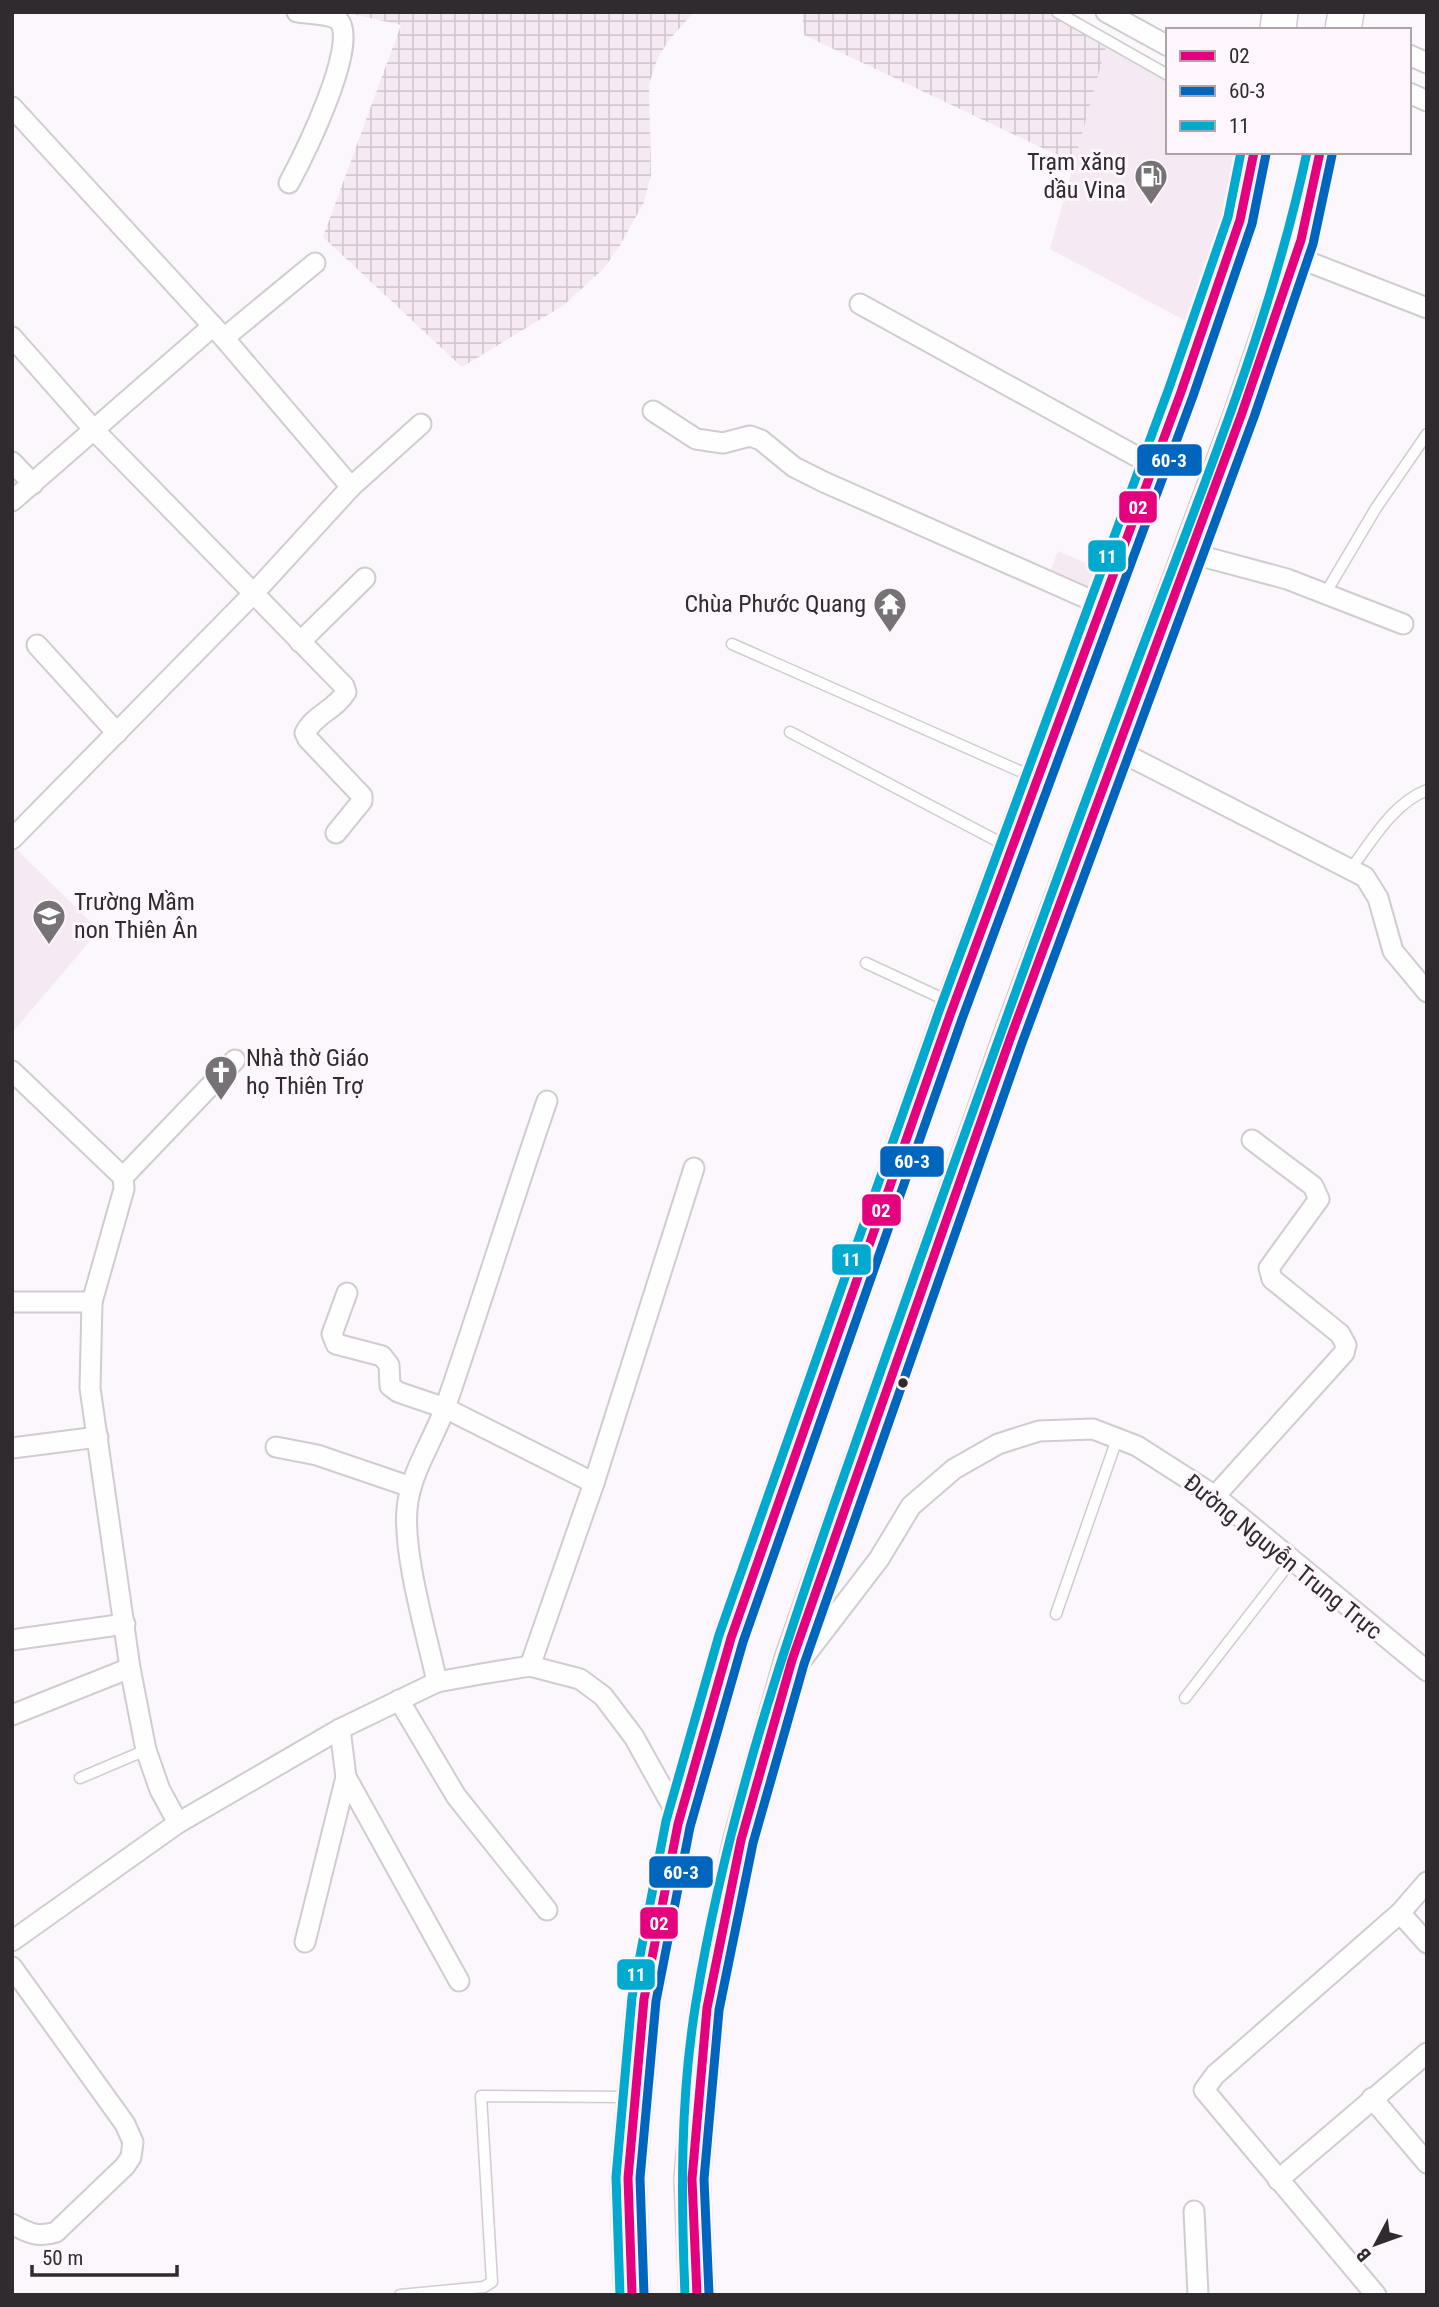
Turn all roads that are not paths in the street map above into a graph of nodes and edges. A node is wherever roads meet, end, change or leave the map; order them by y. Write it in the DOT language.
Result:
graph roads {
  1 [pos="297,12"];
  2 [pos="1056,12"];
  3 [pos="1106,12"];
  4 [pos="1166,45"];
  5 [pos="1411,56"];
  6 [pos="1427,63"];
  7 [pos="1166,74"];
  8 [pos="1411,94"];
  9 [pos="1427,101"];
  10 [pos="12,107"];
  11 [pos="1254,154"];
  12 [pos="1320,154"];
  13 [pos="289,183"];
  14 [pos="1296,257"];
  15 [pos="315,263"];
  16 [pos="860,303"];
  17 [pos="1427,308"];
  18 [pos="219,332"];
  19 [pos="12,337"];
  20 [pos="653,411"];
  21 [pos="421,424"];
  22 [pos="94,431"];
  23 [pos="1427,434"];
  24 [pos="12,462"];
  25 [pos="1154,466"];
  26 [pos="33,484"];
  27 [pos="351,487"];
  28 [pos="12,501"];
  29 [pos="1191,553"];
  30 [pos="365,578"];
  31 [pos="253,594"];
  32 [pos="1325,594"];
  33 [pos="1102,605"];
  34 [pos="1404,624"];
  35 [pos="300,642"];
  36 [pos="732,644"];
  37 [pos="37,645"];
  38 [pos="790,732"];
  39 [pos="117,733"];
  40 [pos="1117,750"];
  41 [pos="1037,779"];
  42 [pos="1427,790"];
  43 [pos="336,833"];
  44 [pos="12,839"];
  45 [pos="1012,849"];
  46 [pos="1350,870"];
  47 [pos="866,964"];
  48 [pos="1427,992"];
  49 [pos="954,1004"];
  50 [pos="235,1060"];
  51 [pos="12,1072"];
  52 [pos="547,1101"];
  53 [pos="1252,1140"];
  54 [pos="694,1168"];
  55 [pos="123,1177"];
  56 [pos="347,1293"];
  57 [pos="12,1302"];
  58 [pos="92,1302"];
  59 [pos="445,1408"];
  60 [pos="98,1437"];
  61 [pos="1117,1439"];
  62 [pos="276,1447"];
  63 [pos="12,1448"];
  64 [pos="594,1483"];
  65 [pos="411,1487"];
  66 [pos="1215,1496"];
  67 [pos="1292,1560"];
  68 [pos="1056,1614"];
  69 [pos="125,1623"];
  70 [pos="12,1640"];
  71 [pos="530,1666"];
  72 [pos="130,1668"];
  73 [pos="1427,1671"];
  74 [pos="788,1676"];
  75 [pos="437,1682"];
  76 [pos="1185,1698"];
  77 [pos="399,1700"];
  78 [pos="12,1715"];
  79 [pos="340,1730"];
  80 [pos="146,1750"];
  81 [pos="346,1777"];
  82 [pos="80,1778"];
  83 [pos="680,1818"];
  84 [pos="178,1823"];
  85 [pos="1427,1882"];
  86 [pos="547,1910"];
  87 [pos="1400,1913"];
  88 [pos="12,1941"];
  89 [pos="304,1942"];
  90 [pos="1427,1943"];
  91 [pos="12,1967"];
  92 [pos="459,1981"];
  93 [pos="1427,2053"];
  94 [pos="635,2096"];
  95 [pos="1373,2098"];
  96 [pos="1427,2163"];
  97 [pos="1278,2180"];
  98 [pos="1194,2211"];
  99 [pos="12,2224"];
  100 [pos="400,2295"];
  101 [pos="632,2295"];
  102 [pos="697,2295"];
  103 [pos="1198,2295"];
  104 [pos="1376,2295"];
  1 -- 13 [label="street"];
  2 -- 7 [label="lane"];
  3 -- 4 [label="street"];
  5 -- 6 [label="street"];
  8 -- 9 [label="street"];
  10 -- 18 [label="street"];
  11 -- 25 [label="highway"];
  12 -- 14 [label="highway"];
  14 -- 17 [label="street"];
  14 -- 29 [label="highway"];
  15 -- 18 [label="street"];
  16 -- 25 [label="street"];
  18 -- 22 [label="street"];
  18 -- 27 [label="street"];
  19 -- 22 [label="street"];
  20 -- 33 [label="street"];
  21 -- 27 [label="street"];
  22 -- 26 [label="street"];
  22 -- 31 [label="street"];
  23 -- 32 [label="lane"];
  24 -- 26 [label="street"];
  25 -- 33 [label="highway"];
  26 -- 28 [label="street"];
  27 -- 31 [label="street"];
  29 -- 32 [label="street"];
  29 -- 40 [label="highway"];
  30 -- 35 [label="street"];
  31 -- 35 [label="street"];
  31 -- 39 [label="street"];
  32 -- 34 [label="street"];
  33 -- 41 [label="highway"];
  35 -- 43 [label="street"];
  36 -- 41 [label="lane"];
  37 -- 39 [label="street"];
  38 -- 45 [label="lane"];
  39 -- 44 [label="street"];
  40 -- 46 [label="street"];
  40 -- 74 [label="highway"];
  41 -- 45 [label="highway"];
  42 -- 46 [label="lane"];
  45 -- 49 [label="highway"];
  46 -- 48 [label="street"];
  47 -- 49 [label="lane"];
  49 -- 83 [label="highway"];
  50 -- 55 [label="street"];
  51 -- 55 [label="street"];
  52 -- 59 [label="street"];
  53 -- 66 [label="street"];
  54 -- 64 [label="street"];
  55 -- 58 [label="street"];
  56 -- 59 [label="street"];
  57 -- 58 [label="street"];
  58 -- 60 [label="street"];
  59 -- 64 [label="street"];
  59 -- 65 [label="street"];
  60 -- 63 [label="street"];
  60 -- 69 [label="street"];
  61 -- 66 [label="street, Đường Nguyễn Trung Trực"];
  61 -- 68 [label="lane"];
  61 -- 74 [label="street, Đường Nguyễn Trung Trực"];
  62 -- 65 [label="street"];
  64 -- 71 [label="street"];
  65 -- 75 [label="street"];
  66 -- 67 [label="street, Đường Nguyễn Trung Trực"];
  67 -- 73 [label="street, Đường Nguyễn Trung Trực"];
  67 -- 76 [label="lane"];
  69 -- 70 [label="street"];
  69 -- 72 [label="street"];
  71 -- 75 [label="street"];
  71 -- 83 [label="street"];
  72 -- 78 [label="street"];
  72 -- 80 [label="street"];
  74 -- 102 [label="highway"];
  75 -- 77 [label="street"];
  77 -- 79 [label="street"];
  77 -- 86 [label="street"];
  79 -- 81 [label="street"];
  79 -- 84 [label="street"];
  80 -- 82 [label="lane"];
  80 -- 84 [label="street"];
  81 -- 89 [label="street"];
  81 -- 92 [label="street"];
  83 -- 94 [label="highway"];
  84 -- 88 [label="street"];
  85 -- 87 [label="street"];
  87 -- 90 [label="street"];
  87 -- 97 [label="street"];
  91 -- 99 [label="street"];
  93 -- 95 [label="street"];
  94 -- 100 [label="lane"];
  94 -- 101 [label="highway"];
  95 -- 96 [label="street"];
  95 -- 97 [label="street"];
  97 -- 104 [label="street"];
  98 -- 103 [label="street"];
}
